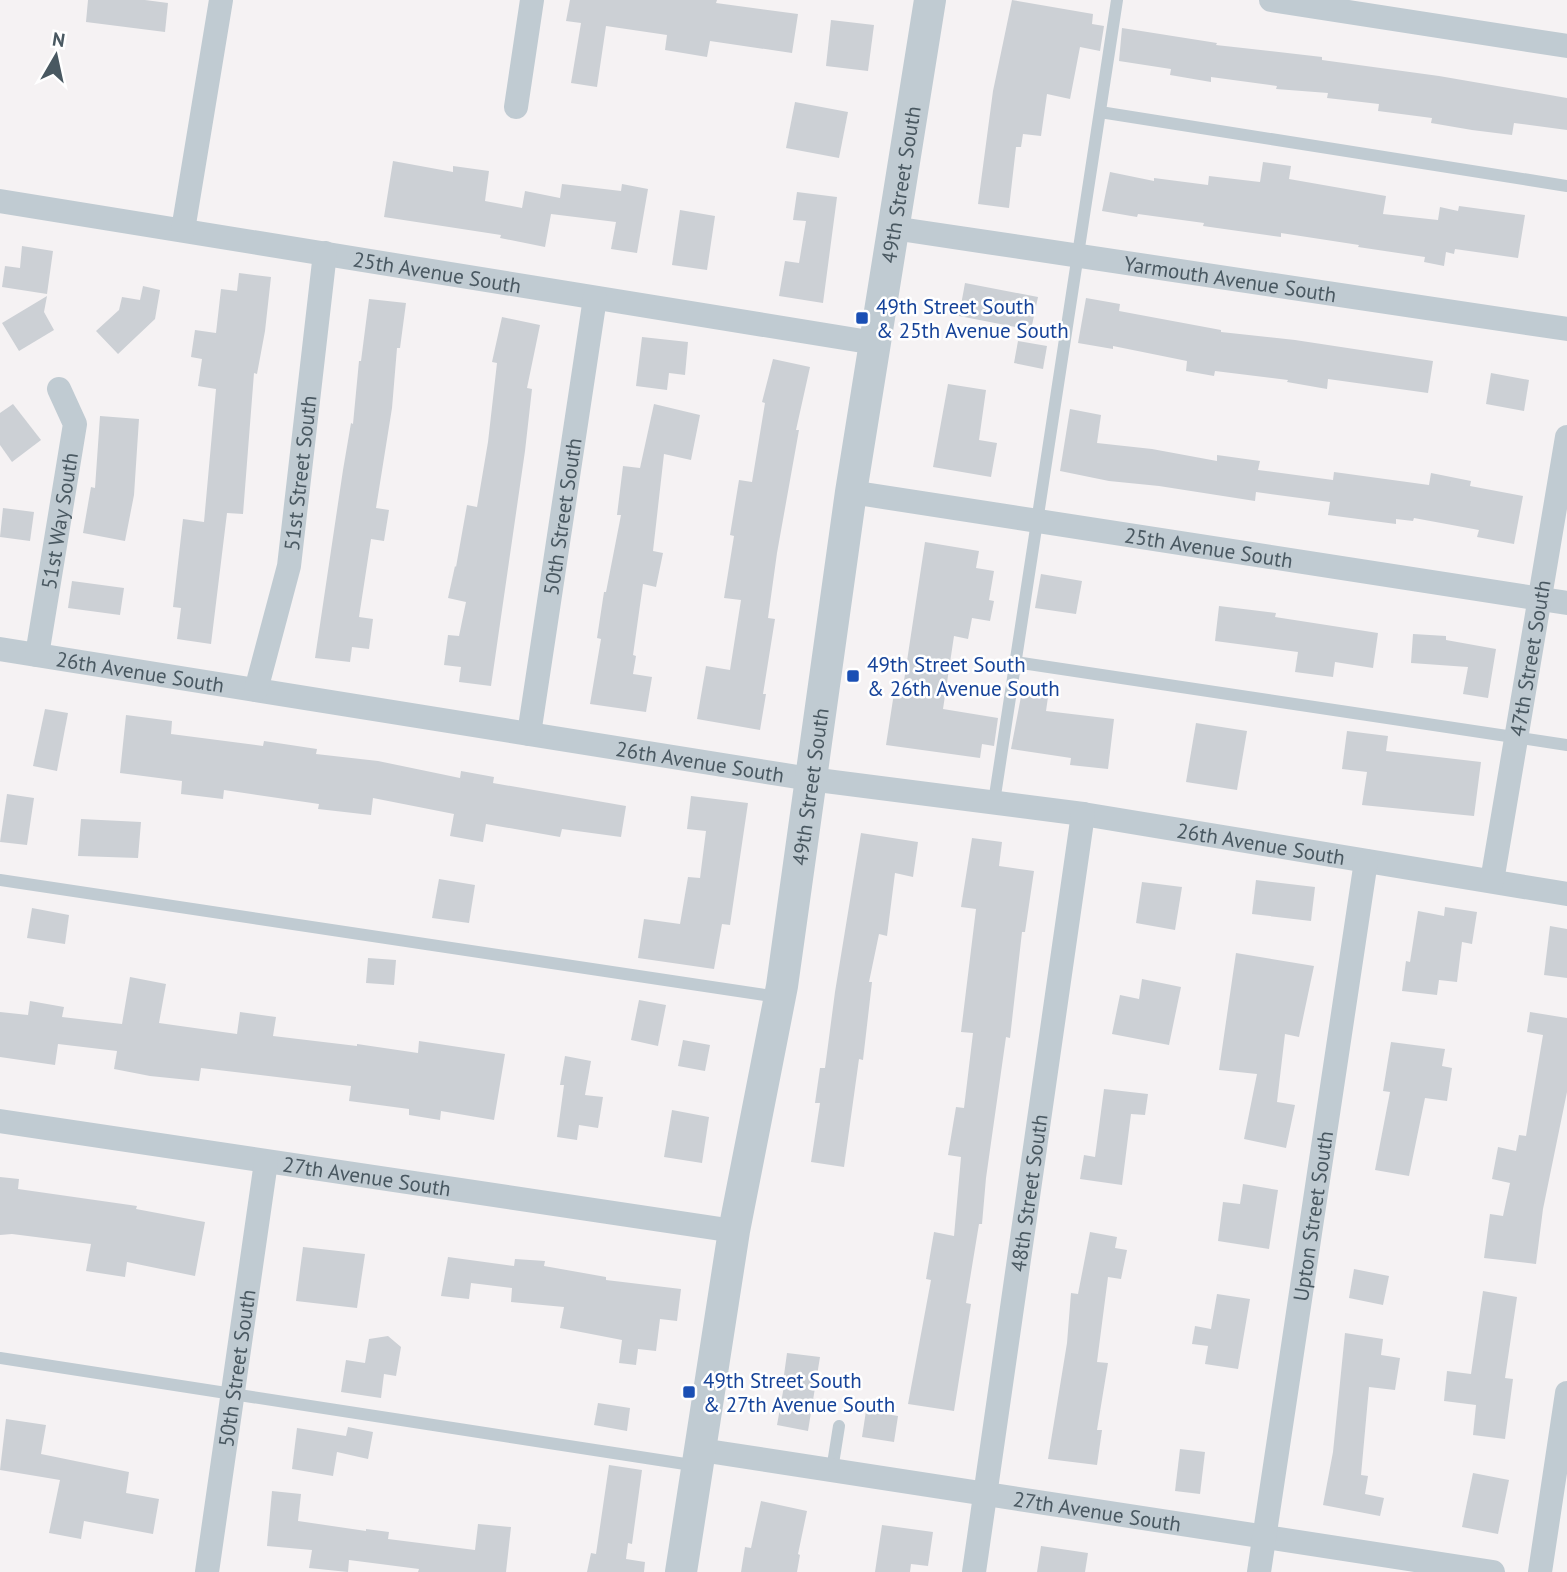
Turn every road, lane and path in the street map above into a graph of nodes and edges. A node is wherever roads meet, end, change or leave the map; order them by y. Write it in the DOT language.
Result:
graph roads {
  1 [pos="221,0"];
  2 [pos="532,0"];
  3 [pos="930,0"];
  4 [pos="1117,0"];
  5 [pos="1271,0"];
  6 [pos="1567,46"];
  7 [pos="516,107"];
  8 [pos="1100,112"];
  9 [pos="1567,186"];
  10 [pos="0,201"];
  11 [pos="893,228"];
  12 [pos="183,230"];
  13 [pos="325,253"];
  14 [pos="1078,256"];
  15 [pos="595,298"];
  16 [pos="1567,328"];
  17 [pos="875,343"];
  18 [pos="59,389"];
  19 [pos="1567,437"];
  20 [pos="851,492"];
  21 [pos="1035,520"];
  22 [pos="1541,599"];
  23 [pos="1567,603"];
  24 [pos="0,649"];
  25 [pos="37,655"];
  26 [pos="1015,662"];
  27 [pos="256,690"];
  28 [pos="529,734"];
  29 [pos="1517,737"];
  30 [pos="1567,745"];
  31 [pos="810,779"];
  32 [pos="994,802"];
  33 [pos="1083,814"];
  34 [pos="1366,861"];
  35 [pos="0,880"];
  36 [pos="1492,881"];
  37 [pos="1567,894"];
  38 [pos="780,997"];
  39 [pos="0,1121"];
  40 [pos="266,1162"];
  41 [pos="734,1231"];
  42 [pos="0,1358"];
  43 [pos="1567,1393"];
  44 [pos="233,1394"];
  45 [pos="839,1426"];
  46 [pos="700,1458"];
  47 [pos="832,1470"];
  48 [pos="986,1493"];
  49 [pos="1265,1536"];
  50 [pos="207,1572"];
  51 [pos="681,1572"];
  52 [pos="974,1572"];
  53 [pos="1259,1572"];
  54 [pos="1493,1572"];
  55 [pos="1540,1572"];
  1 -- 12 [label="street"];
  2 -- 7 [label="street"];
  3 -- 11 [label="street, 49th Street South"];
  4 -- 8 [label="lane"];
  5 -- 6 [label="street"];
  8 -- 9 [label="lane"];
  8 -- 14 [label="lane"];
  10 -- 12 [label="street, 25th Avenue South"];
  11 -- 14 [label="street, Yarmouth Avenue South"];
  11 -- 17 [label="street, 49th Street South"];
  12 -- 13 [label="street, 25th Avenue South"];
  13 -- 15 [label="street, 25th Avenue South"];
  13 -- 27 [label="street, 51st Street South"];
  14 -- 16 [label="street, Yarmouth Avenue South"];
  14 -- 21 [label="lane"];
  15 -- 17 [label="street, 25th Avenue South"];
  15 -- 28 [label="street, 50th Street South"];
  17 -- 20 [label="street, 49th Street South"];
  18 -- 25 [label="street, 51st Way South"];
  19 -- 22 [label="street, 47th Street South"];
  20 -- 21 [label="street, 25th Avenue South"];
  20 -- 31 [label="street, 49th Street South"];
  21 -- 22 [label="street, 25th Avenue South"];
  21 -- 26 [label="lane"];
  22 -- 23 [label="street, 25th Avenue South"];
  22 -- 29 [label="street, 47th Street South"];
  24 -- 25 [label="street, 26th Avenue South"];
  25 -- 27 [label="street, 26th Avenue South"];
  26 -- 29 [label="lane"];
  26 -- 32 [label="lane"];
  27 -- 28 [label="street, 26th Avenue South"];
  28 -- 31 [label="street, 26th Avenue South"];
  29 -- 30 [label="lane"];
  29 -- 36 [label="street, 47th Street South"];
  31 -- 32 [label="street, 26th Avenue South"];
  31 -- 38 [label="street, 49th Street South"];
  32 -- 33 [label="street, 26th Avenue South"];
  33 -- 34 [label="street, 26th Avenue South"];
  33 -- 48 [label="street, 48th Street South"];
  34 -- 36 [label="street, 26th Avenue South"];
  34 -- 49 [label="street, Upton Street South"];
  35 -- 38 [label="lane"];
  36 -- 37 [label="street, 26th Avenue South"];
  38 -- 41 [label="street, 49th Street South"];
  39 -- 40 [label="street, 27th Avenue South"];
  40 -- 41 [label="street, 27th Avenue South"];
  40 -- 44 [label="street, 50th Street South"];
  41 -- 46 [label="street, 49th Street South"];
  42 -- 44 [label="lane"];
  43 -- 55 [label="street"];
  44 -- 46 [label="lane"];
  44 -- 50 [label="street, 50th Street South"];
  45 -- 47 [label="lane"];
  46 -- 47 [label="street, 27th Avenue South"];
  46 -- 51 [label="street, 49th Street South"];
  47 -- 48 [label="street, 27th Avenue South"];
  48 -- 49 [label="street, 27th Avenue South"];
  48 -- 52 [label="street, 48th Street South"];
  49 -- 53 [label="street, Upton Street South"];
  49 -- 54 [label="street, 27th Avenue South"];
}
